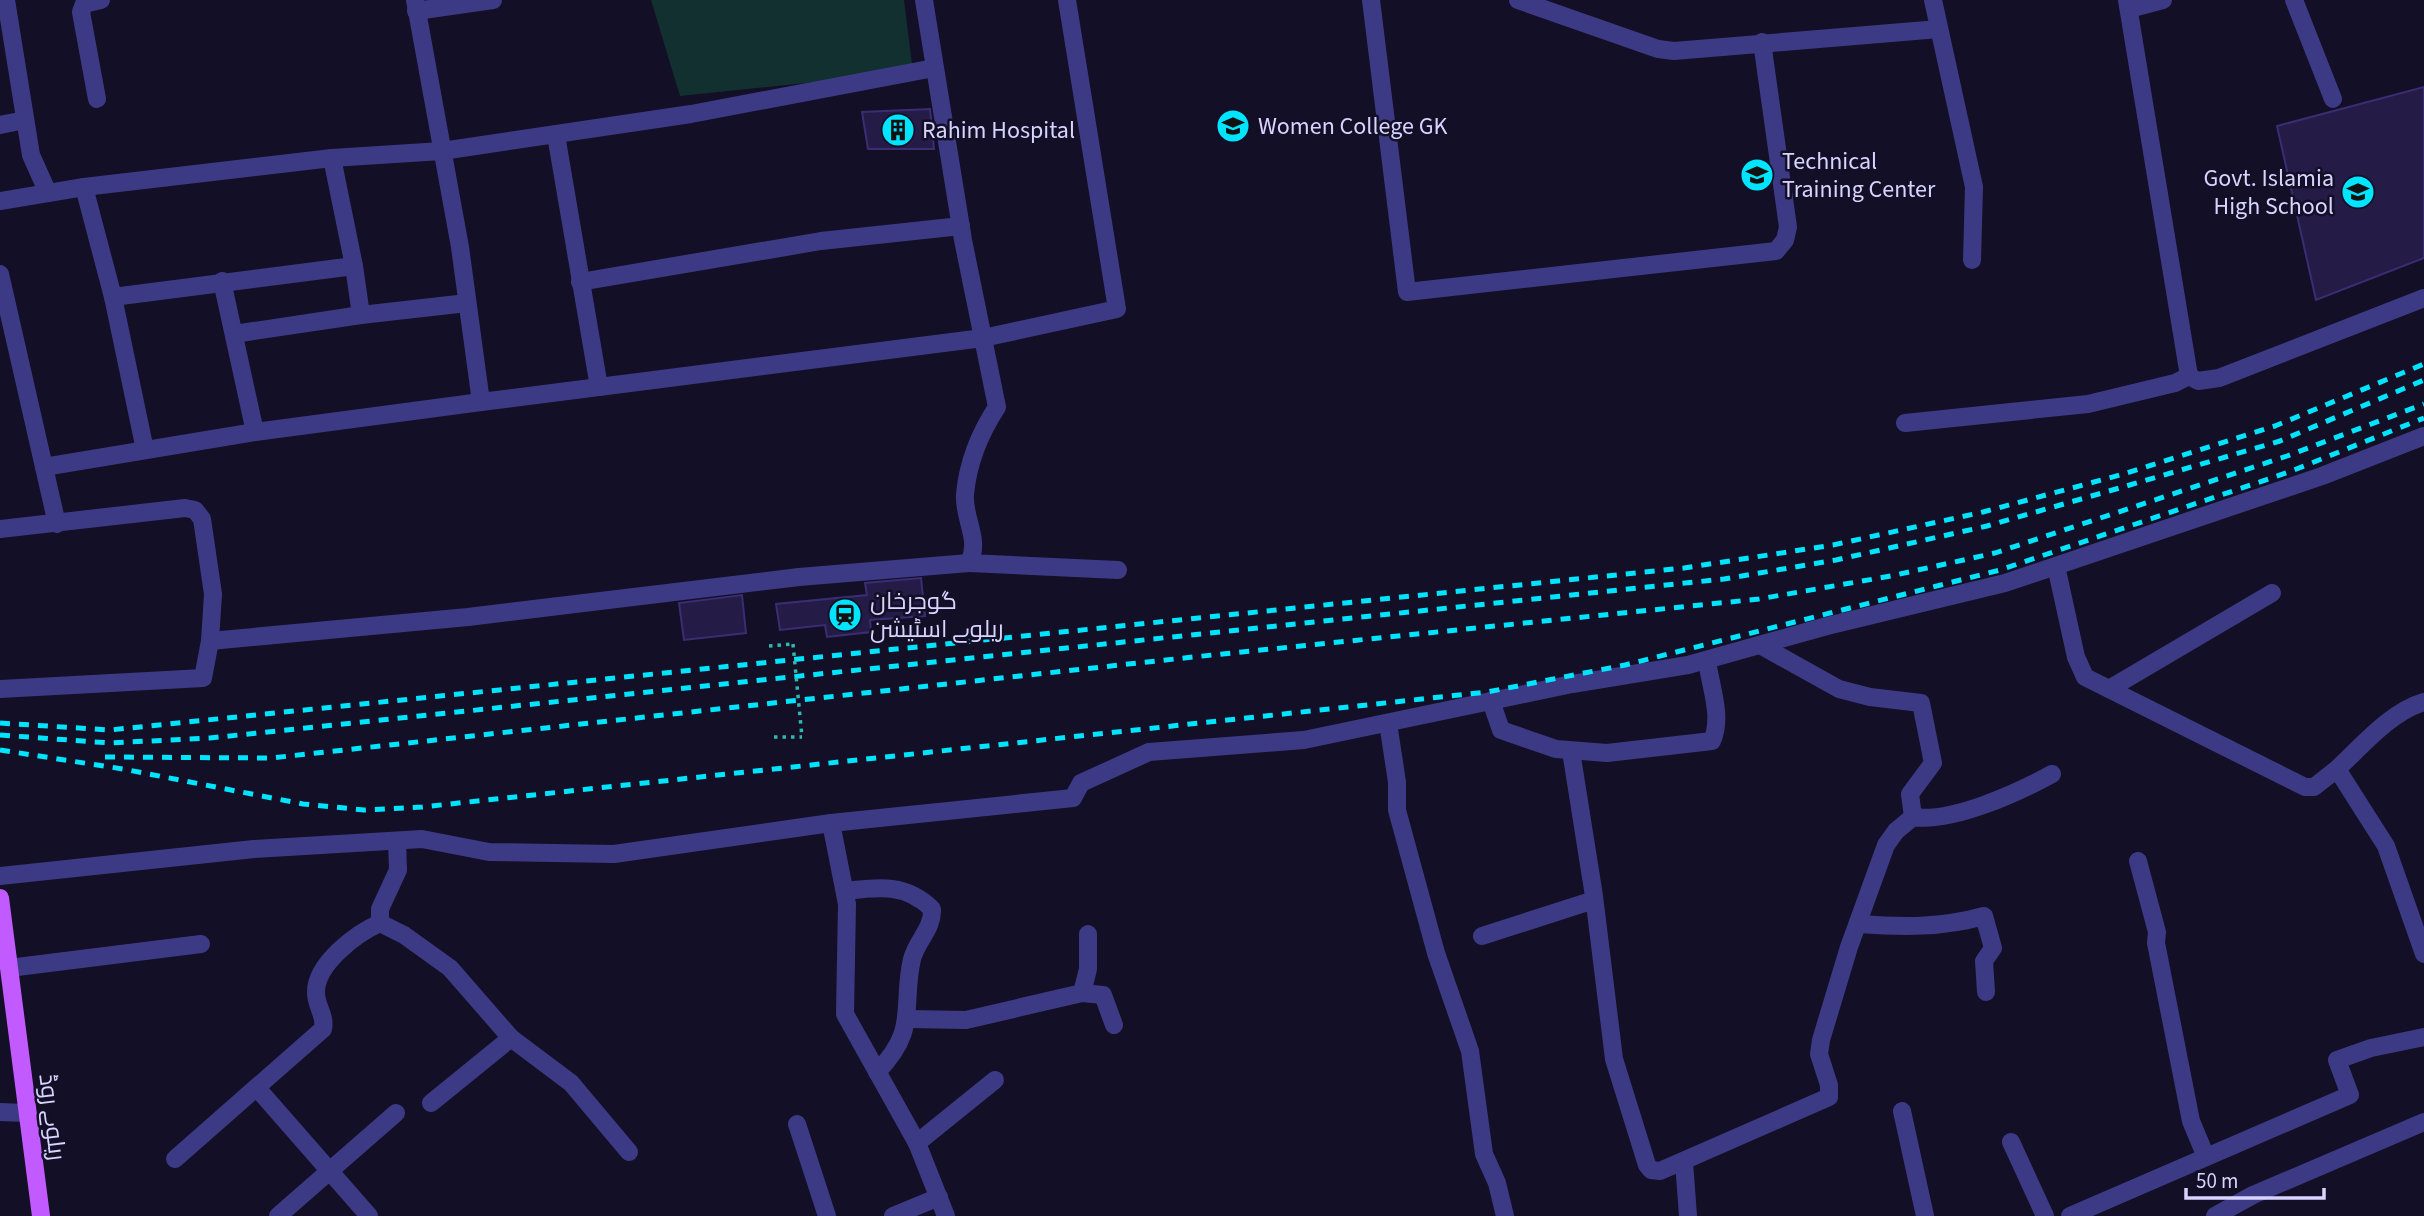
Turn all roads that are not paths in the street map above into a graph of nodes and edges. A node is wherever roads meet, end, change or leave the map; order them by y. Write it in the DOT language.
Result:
graph roads {
  1 [pos="6,0"];
  2 [pos="101,0"];
  3 [pos="493,0"];
  4 [pos="924,0"];
  5 [pos="1067,0"];
  6 [pos="1371,0"];
  7 [pos="1518,0"];
  8 [pos="1933,0"];
  9 [pos="2163,0"];
  10 [pos="2294,0"];
  11 [pos="2128,5"];
  12 [pos="415,6"];
  13 [pos="1939,29"];
  14 [pos="1762,42"];
  15 [pos="934,68"];
  16 [pos="97,99"];
  17 [pos="2333,99"];
  18 [pos="25,120"];
  19 [pos="0,124"];
  20 [pos="556,135"];
  21 [pos="442,151"];
  22 [pos="332,158"];
  23 [pos="84,187"];
  24 [pos="48,193"];
  25 [pos="1,197"];
  26 [pos="961,226"];
  27 [pos="1972,260"];
  28 [pos="354,266"];
  29 [pos="0,274"];
  30 [pos="222,281"];
  31 [pos="580,282"];
  32 [pos="113,297"];
  33 [pos="2424,298"];
  34 [pos="467,303"];
  35 [pos="360,315"];
  36 [pos="234,334"];
  37 [pos="983,338"];
  38 [pos="2189,376"];
  39 [pos="599,387"];
  40 [pos="481,402"];
  41 [pos="1905,423"];
  42 [pos="256,432"];
  43 [pos="2424,436"];
  44 [pos="145,450"];
  45 [pos="44,467"];
  46 [pos="57,524"];
  47 [pos="0,529"];
  48 [pos="969,563"];
  49 [pos="2056,566"];
  50 [pos="1118,570"];
  51 [pos="2272,593"];
  52 [pos="210,641"];
  53 [pos="1760,645"];
  54 [pos="1707,660"];
  55 [pos="0,689"];
  56 [pos="2109,689"];
  57 [pos="1491,701"];
  58 [pos="2424,702"];
  59 [pos="1388,723"];
  60 [pos="1571,751"];
  61 [pos="2337,769"];
  62 [pos="2052,774"];
  63 [pos="1913,817"];
  64 [pos="831,823"];
  65 [pos="397,841"];
  66 [pos="2138,861"];
  67 [pos="0,877"];
  68 [pos="845,891"];
  69 [pos="0,898"];
  70 [pos="1594,900"];
  71 [pos="380,923"];
  72 [pos="1858,924"];
  73 [pos="1088,934"];
  74 [pos="1482,936"];
  75 [pos="201,944"];
  76 [pos="2423,946"];
  77 [pos="9,968"];
  78 [pos="1986,992"];
  79 [pos="1082,993"];
  80 [pos="908,1018"];
  81 [pos="1114,1025"];
  82 [pos="2424,1037"];
  83 [pos="511,1038"];
  84 [pos="877,1072"];
  85 [pos="995,1080"];
  86 [pos="257,1088"];
  87 [pos="431,1103"];
  88 [pos="1902,1111"];
  89 [pos="0,1112"];
  90 [pos="26,1113"];
  91 [pos="396,1113"];
  92 [pos="2424,1122"];
  93 [pos="797,1124"];
  94 [pos="2011,1142"];
  95 [pos="917,1143"];
  96 [pos="629,1152"];
  97 [pos="2206,1157"];
  98 [pos="175,1159"];
  99 [pos="1684,1162"];
  100 [pos="331,1170"];
  101 [pos="939,1197"];
  102 [pos="41,1216"];
  103 [pos="278,1216"];
  104 [pos="369,1216"];
  105 [pos="827,1216"];
  106 [pos="893,1216"];
  107 [pos="946,1216"];
  108 [pos="1505,1216"];
  109 [pos="1688,1216"];
  110 [pos="1925,1216"];
  111 [pos="2045,1216"];
  112 [pos="2070,1216"];
  113 [pos="2215,1216"];
  1 -- 18 [label="street"];
  2 -- 16 [label="street"];
  3 -- 12 [label="street"];
  4 -- 15 [label="street"];
  5 -- 37 [label="street"];
  6 -- 14 [label="street"];
  7 -- 14 [label="street"];
  8 -- 13 [label="street"];
  9 -- 11 [label="street"];
  10 -- 17 [label="street"];
  11 -- 38 [label="street"];
  12 -- 21 [label="street"];
  13 -- 14 [label="street"];
  13 -- 27 [label="street"];
  15 -- 20 [label="street"];
  15 -- 26 [label="street"];
  18 -- 19 [label="street"];
  18 -- 24 [label="street"];
  20 -- 21 [label="street"];
  20 -- 31 [label="street"];
  21 -- 22 [label="street"];
  21 -- 34 [label="street"];
  22 -- 23 [label="street"];
  22 -- 28 [label="street"];
  23 -- 24 [label="street"];
  23 -- 32 [label="street"];
  24 -- 25 [label="street"];
  26 -- 31 [label="street"];
  26 -- 37 [label="street"];
  28 -- 30 [label="street"];
  28 -- 35 [label="street"];
  29 -- 45 [label="street"];
  30 -- 32 [label="street"];
  30 -- 36 [label="street"];
  31 -- 39 [label="street"];
  32 -- 44 [label="street"];
  33 -- 38 [label="street"];
  34 -- 35 [label="street"];
  34 -- 40 [label="street"];
  35 -- 36 [label="street"];
  36 -- 42 [label="street"];
  37 -- 39 [label="street"];
  37 -- 48 [label="street"];
  38 -- 41 [label="street"];
  39 -- 40 [label="street"];
  40 -- 42 [label="street"];
  42 -- 44 [label="street"];
  43 -- 49 [label="street"];
  44 -- 45 [label="street"];
  45 -- 46 [label="street"];
  46 -- 47 [label="street"];
  46 -- 52 [label="street"];
  48 -- 50 [label="street"];
  48 -- 52 [label="street"];
  49 -- 53 [label="street"];
  49 -- 56 [label="street"];
  51 -- 56 [label="street"];
  52 -- 55 [label="street"];
  53 -- 54 [label="street"];
  53 -- 63 [label="street"];
  54 -- 57 [label="street"];
  54 -- 60 [label="street"];
  56 -- 61 [label="street"];
  57 -- 59 [label="street"];
  57 -- 60 [label="street"];
  58 -- 61 [label="street"];
  59 -- 64 [label="street"];
  59 -- 108 [label="street"];
  60 -- 70 [label="street"];
  61 -- 76 [label="street"];
  62 -- 63 [label="street"];
  63 -- 72 [label="street"];
  64 -- 65 [label="street"];
  64 -- 68 [label="street"];
  65 -- 67 [label="street"];
  65 -- 71 [label="street"];
  66 -- 97 [label="street"];
  68 -- 80 [label="street"];
  68 -- 84 [label="street"];
  69 -- 77 [label="main road, ریلوے روڈ"];
  70 -- 74 [label="street"];
  70 -- 99 [label="street"];
  71 -- 83 [label="street"];
  71 -- 86 [label="street"];
  72 -- 78 [label="street"];
  72 -- 99 [label="street"];
  73 -- 79 [label="street"];
  75 -- 77 [label="street"];
  77 -- 90 [label="main road, ریلوے روڈ"];
  79 -- 80 [label="street"];
  79 -- 81 [label="street"];
  80 -- 84 [label="street"];
  82 -- 97 [label="street"];
  83 -- 87 [label="street"];
  83 -- 96 [label="street"];
  84 -- 95 [label="street"];
  85 -- 95 [label="street"];
  86 -- 98 [label="street"];
  86 -- 100 [label="street"];
  88 -- 110 [label="street"];
  89 -- 90 [label="street"];
  90 -- 102 [label="main road, ریلوے روڈ"];
  91 -- 100 [label="street"];
  92 -- 113 [label="street"];
  93 -- 105 [label="street"];
  94 -- 111 [label="street"];
  95 -- 101 [label="street"];
  97 -- 112 [label="street"];
  99 -- 109 [label="street"];
  100 -- 103 [label="street"];
  100 -- 104 [label="street"];
  101 -- 106 [label="street"];
  101 -- 107 [label="street"];
}
